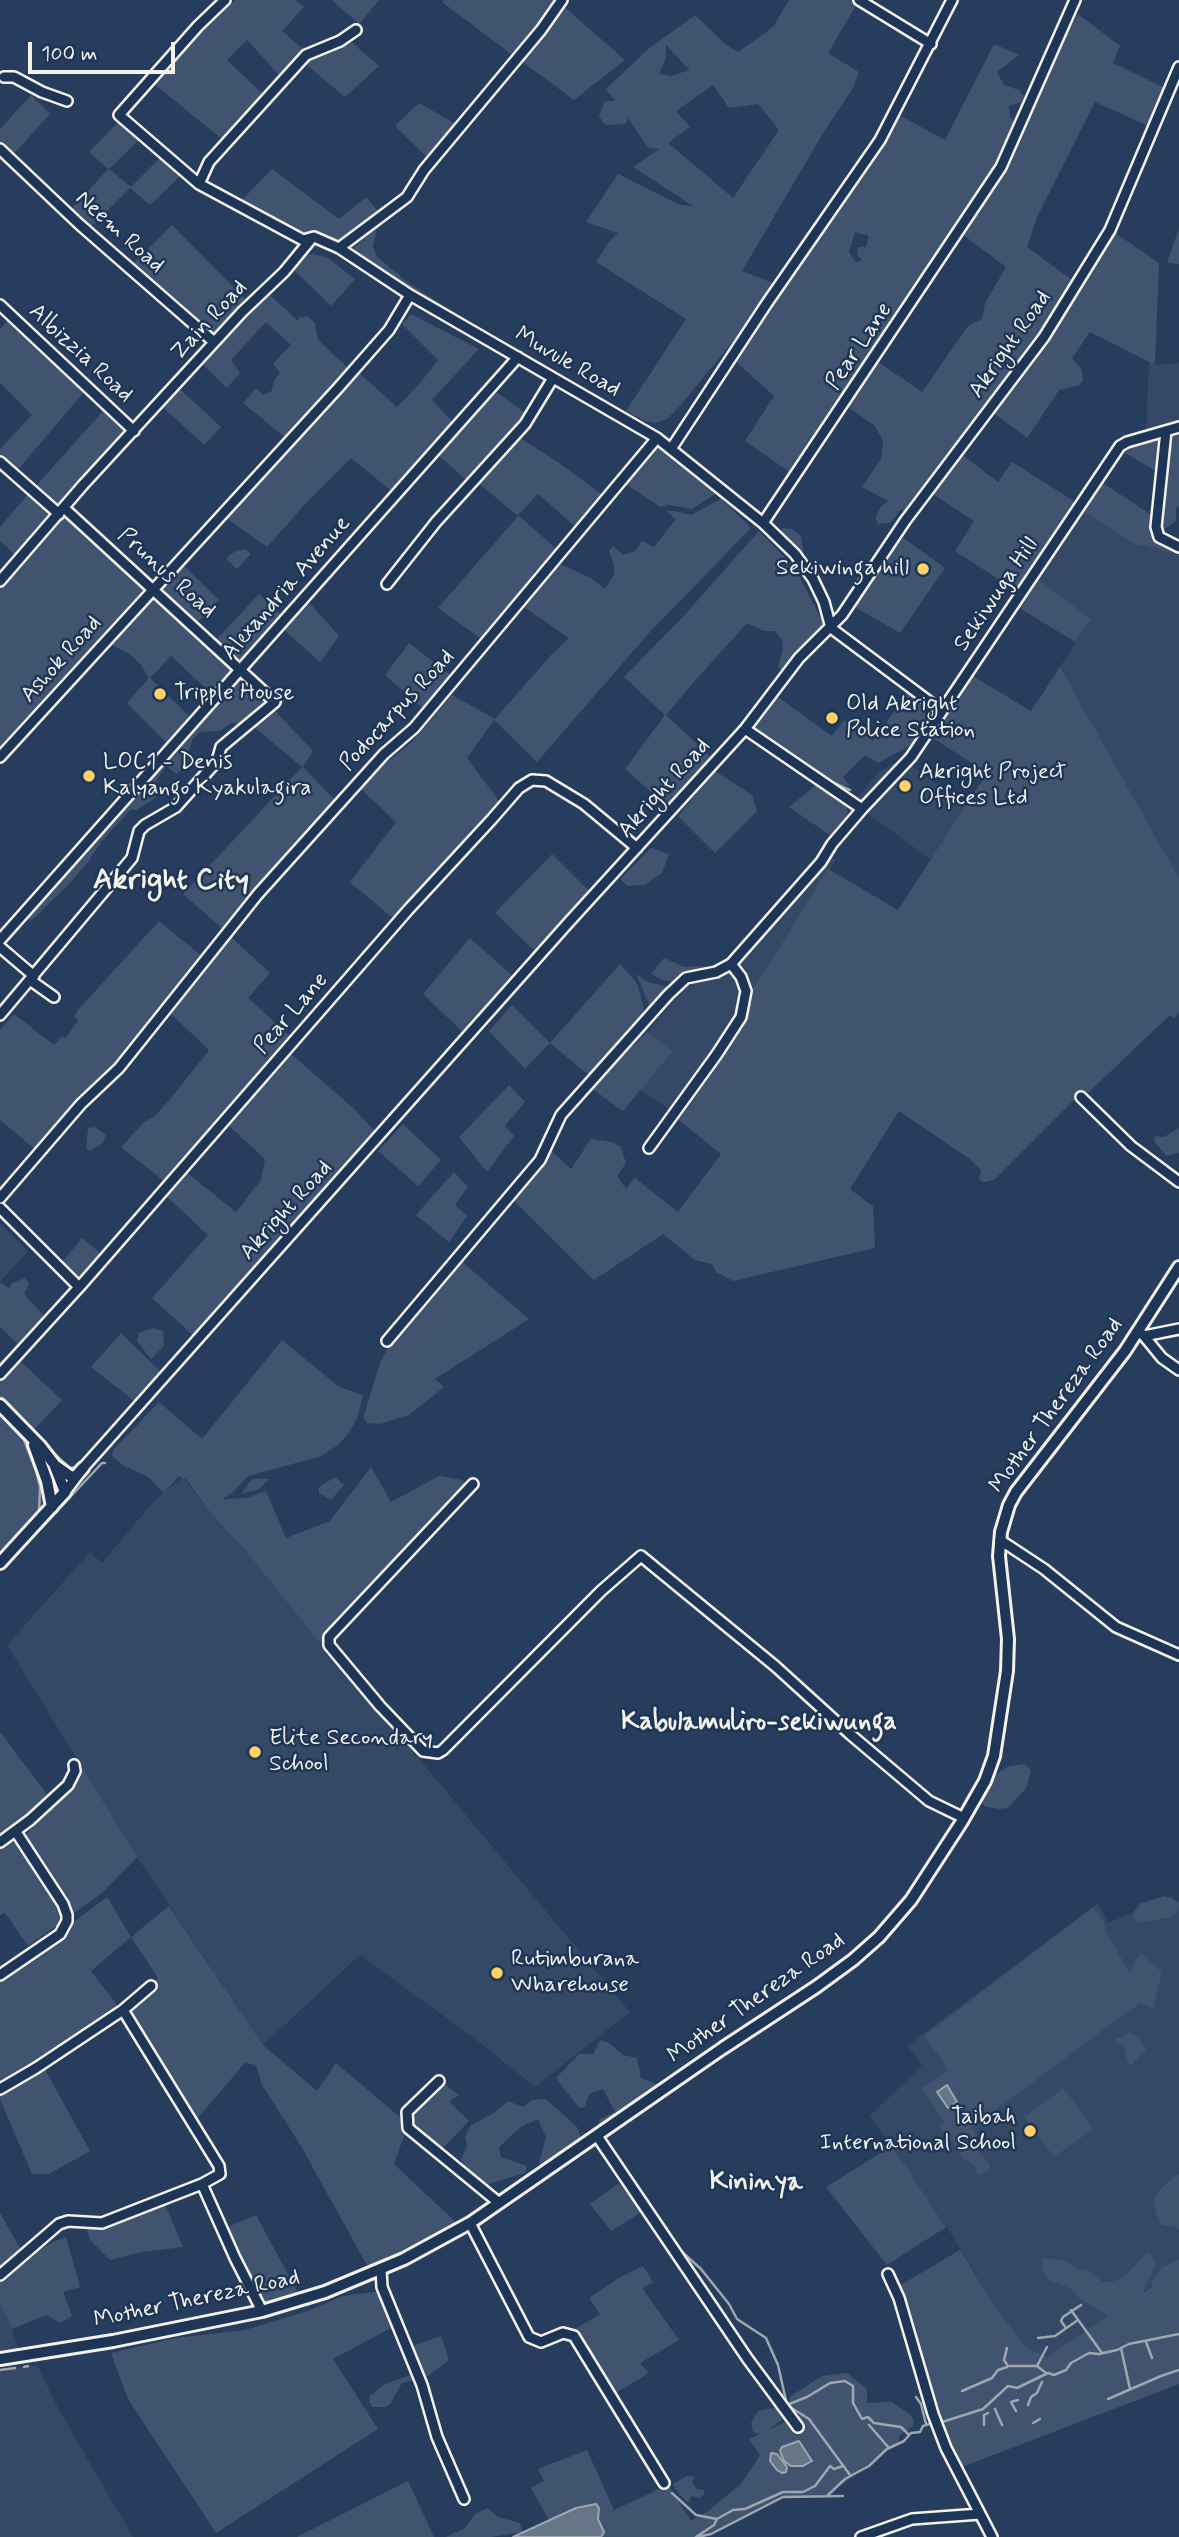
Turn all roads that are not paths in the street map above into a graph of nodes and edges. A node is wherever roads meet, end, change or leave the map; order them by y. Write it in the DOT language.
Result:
graph roads {
  1 [pos="225,0"];
  2 [pos="562,0"];
  3 [pos="859,0"];
  4 [pos="952,0"];
  5 [pos="1075,0"];
  6 [pos="356,30"];
  7 [pos="931,44"];
  8 [pos="1179,67"];
  9 [pos="1,77"];
  10 [pos="67,102"];
  11 [pos="0,149"];
  12 [pos="199,184"];
  13 [pos="314,237"];
  14 [pos="339,248"];
  15 [pos="410,295"];
  16 [pos="0,305"];
  17 [pos="214,342"];
  18 [pos="518,357"];
  19 [pos="554,378"];
  20 [pos="1179,427"];
  21 [pos="134,431"];
  22 [pos="1166,431"];
  23 [pos="657,438"];
  24 [pos="671,449"];
  25 [pos="0,462"];
  26 [pos="61,511"];
  27 [pos="763,523"];
  28 [pos="1179,547"];
  29 [pos="0,581"];
  30 [pos="387,584"];
  31 [pos="153,589"];
  32 [pos="831,628"];
  33 [pos="242,669"];
  34 [pos="942,711"];
  35 [pos="745,729"];
  36 [pos="0,757"];
  37 [pos="862,809"];
  38 [pos="637,848"];
  39 [pos="0,940"];
  40 [pos="0,947"];
  41 [pos="731,964"];
  42 [pos="32,978"];
  43 [pos="54,997"];
  44 [pos="0,1015"];
  45 [pos="1081,1097"];
  46 [pos="649,1148"];
  47 [pos="1179,1182"];
  48 [pos="0,1198"];
  49 [pos="0,1208"];
  50 [pos="1179,1267"];
  51 [pos="79,1287"];
  52 [pos="1179,1329"];
  53 [pos="1141,1333"];
  54 [pos="387,1341"];
  55 [pos="1179,1370"];
  56 [pos="0,1374"];
  57 [pos="0,1405"];
  58 [pos="34,1442"];
  59 [pos="54,1464"];
  60 [pos="83,1468"];
  61 [pos="473,1484"];
  62 [pos="65,1492"];
  63 [pos="52,1507"];
  64 [pos="1000,1540"];
  65 [pos="0,1563"];
  66 [pos="1179,1655"];
  67 [pos="74,1765"];
  68 [pos="964,1818"];
  69 [pos="16,1832"];
  70 [pos="0,1842"];
  71 [pos="0,1975"];
  72 [pos="151,1986"];
  73 [pos="123,2010"];
  74 [pos="439,2081"];
  75 [pos="0,2089"];
  76 [pos="597,2136"];
  77 [pos="202,2184"];
  78 [pos="498,2202"];
  79 [pos="470,2223"];
  80 [pos="381,2270"];
  81 [pos="888,2274"];
  82 [pos="0,2276"];
  83 [pos="262,2311"];
  84 [pos="0,2359"];
  85 [pos="798,2427"];
  86 [pos="664,2483"];
  87 [pos="464,2499"];
  88 [pos="980,2514"];
  89 [pos="861,2537"];
  90 [pos="992,2537"];
  1 -- 12 [label="street, Muvule Road"];
  2 -- 14 [label="street"];
  3 -- 7 [label="street"];
  4 -- 7 [label="street"];
  5 -- 27 [label="street, Pear Lane"];
  6 -- 12 [label="street"];
  7 -- 24 [label="street"];
  8 -- 32 [label="street, Akright Road"];
  9 -- 10 [label="street"];
  11 -- 17 [label="street, Neem Road"];
  12 -- 13 [label="street, Muvule Road"];
  13 -- 14 [label="street, Muvule Road"];
  13 -- 17 [label="street, Zain Road"];
  14 -- 15 [label="street, Muvule Road"];
  15 -- 18 [label="street, Muvule Road"];
  15 -- 31 [label="street, Ashok Road"];
  16 -- 21 [label="street, Albizzia Road"];
  17 -- 21 [label="street, Zain Road"];
  18 -- 19 [label="street, Muvule Road"];
  18 -- 33 [label="street, Alexandria Avenue"];
  19 -- 23 [label="street, Muvule Road"];
  19 -- 30 [label="street"];
  20 -- 22 [label="street, Sekiwuga Hill"];
  21 -- 26 [label="street, Zain Road"];
  22 -- 28 [label="street"];
  22 -- 34 [label="street, Sekiwuga Hill"];
  23 -- 24 [label="street, Muvule Road"];
  23 -- 48 [label="street, Podocarpus Road"];
  24 -- 27 [label="street, Muvule Road"];
  25 -- 26 [label="street, Prunus Road"];
  26 -- 29 [label="street, Zain Road"];
  26 -- 31 [label="street, Prunus Road"];
  27 -- 32 [label="street, Muvule Road"];
  31 -- 33 [label="street, Prunus Road"];
  31 -- 36 [label="street, Ashok Road"];
  32 -- 34 [label="street"];
  32 -- 35 [label="street, Akright Road"];
  33 -- 39 [label="street, Alexandria Avenue"];
  33 -- 42 [label="street, Prunus Road"];
  34 -- 37 [label="street, Sekiwuga Hill"];
  35 -- 37 [label="street"];
  35 -- 38 [label="street, Akright Road"];
  37 -- 41 [label="street, Sekiwuga Hill"];
  38 -- 51 [label="street, Pear Lane"];
  38 -- 60 [label="street, Akright Road"];
  40 -- 42 [label="street"];
  41 -- 46 [label="street"];
  41 -- 54 [label="street"];
  42 -- 43 [label="street"];
  42 -- 44 [label="street"];
  45 -- 47 [label="street"];
  49 -- 51 [label="street"];
  50 -- 53 [label="street, Mother Thereza Road"];
  51 -- 56 [label="street, Pear Lane"];
  52 -- 53 [label="street"];
  53 -- 55 [label="street"];
  53 -- 64 [label="street, Mother Thereza Road"];
  57 -- 58 [label="street"];
  58 -- 59 [label="street"];
  58 -- 63 [label="street"];
  59 -- 60 [label="street"];
  59 -- 62 [label="street"];
  60 -- 62 [label="street, Akright Road"];
  61 -- 68 [label="street"];
  62 -- 63 [label="street"];
  63 -- 65 [label="street"];
  64 -- 66 [label="street"];
  64 -- 68 [label="street, Mother Thereza Road"];
  67 -- 69 [label="street"];
  68 -- 76 [label="street, Mother Thereza Road"];
  69 -- 70 [label="street"];
  69 -- 71 [label="street"];
  72 -- 73 [label="street"];
  73 -- 75 [label="street"];
  73 -- 77 [label="street"];
  74 -- 78 [label="street"];
  76 -- 78 [label="street, Mother Thereza Road"];
  76 -- 85 [label="street"];
  77 -- 82 [label="street"];
  77 -- 83 [label="street"];
  78 -- 79 [label="street, Mother Thereza Road"];
  79 -- 80 [label="street, Mother Thereza Road"];
  79 -- 86 [label="street"];
  80 -- 83 [label="street, Mother Thereza Road"];
  80 -- 87 [label="street"];
  81 -- 88 [label="street"];
  83 -- 84 [label="street, Mother Thereza Road"];
  88 -- 89 [label="street"];
  88 -- 90 [label="street"];
}
